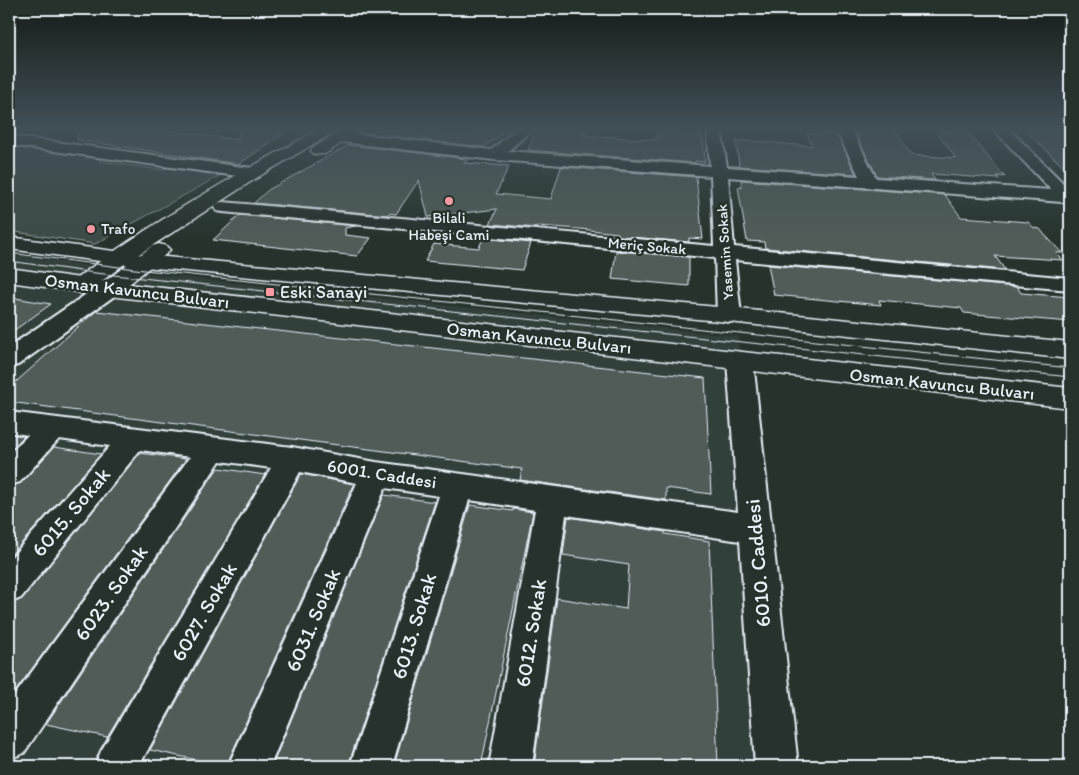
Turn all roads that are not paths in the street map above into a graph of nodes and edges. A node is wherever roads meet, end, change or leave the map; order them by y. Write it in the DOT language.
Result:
graph roads {
  1 [pos="194,165"];
  2 [pos="269,165"];
  3 [pos="290,165"];
  4 [pos="637,165"];
  5 [pos="718,165"];
  6 [pos="861,165"];
  7 [pos="1036,165"];
  8 [pos="719,171"];
  9 [pos="252,173"];
  10 [pos="870,182"];
  11 [pos="1069,198"];
  12 [pos="223,207"];
  13 [pos="9,243"];
  14 [pos="724,253"];
  15 [pos="119,257"];
  16 [pos="144,261"];
  17 [pos="9,275"];
  18 [pos="1070,284"];
  19 [pos="81,286"];
  20 [pos="109,289"];
  21 [pos="729,315"];
  22 [pos="1070,351"];
  23 [pos="9,358"];
  24 [pos="740,361"];
  25 [pos="1070,398"];
  26 [pos="9,422"];
  27 [pos="53,428"];
  28 [pos="134,438"];
  29 [pos="214,448"];
  30 [pos="292,459"];
  31 [pos="9,473"];
  32 [pos="376,474"];
  33 [pos="458,486"];
  34 [pos="552,500"];
  35 [pos="755,529"];
  36 [pos="9,586"];
  37 [pos="9,738"];
  38 [pos="116,766"];
  39 [pos="250,766"];
  40 [pos="371,766"];
  41 [pos="510,766"];
  42 [pos="777,766"];
  1 -- 9 [label="street"];
  2 -- 9 [label="main road"];
  3 -- 12 [label="main road"];
  4 -- 8 [label="street"];
  5 -- 8 [label="street, Yasemin Sokak"];
  6 -- 10 [label="street"];
  7 -- 11 [label="street"];
  8 -- 10 [label="street"];
  8 -- 14 [label="street, Yasemin Sokak"];
  9 -- 15 [label="main road"];
  10 -- 11 [label="street"];
  12 -- 14 [label="street, Meriç Sokak"];
  12 -- 16 [label="main road"];
  13 -- 15 [label="main road, Osman Kavuncu Bulvarı"];
  14 -- 18 [label="street, Meriç Sokak"];
  14 -- 21 [label="street, Yasemin Sokak"];
  15 -- 16 [label="main road, Osman Kavuncu Bulvarı"];
  15 -- 19 [label="main road"];
  16 -- 20 [label="main road"];
  16 -- 21 [label="main road, Osman Kavuncu Bulvarı"];
  17 -- 19 [label="main road, Osman Kavuncu Bulvarı"];
  19 -- 20 [label="main road, Osman Kavuncu Bulvarı"];
  19 -- 23 [label="street"];
  20 -- 23 [label="street"];
  20 -- 24 [label="main road, Osman Kavuncu Bulvarı"];
  21 -- 22 [label="main road, Osman Kavuncu Bulvarı"];
  24 -- 25 [label="main road, Osman Kavuncu Bulvarı"];
  24 -- 35 [label="street, 6010. Caddesi"];
  26 -- 27 [label="street, 6001. Caddesi"];
  27 -- 28 [label="street, 6001. Caddesi"];
  27 -- 31 [label="street"];
  28 -- 29 [label="street, 6001. Caddesi"];
  28 -- 36 [label="street, 6015. Sokak"];
  29 -- 30 [label="street, 6001. Caddesi"];
  29 -- 37 [label="street, 6023. Sokak"];
  30 -- 32 [label="street, 6001. Caddesi"];
  30 -- 38 [label="street, 6027. Sokak"];
  32 -- 33 [label="street, 6001. Caddesi"];
  32 -- 39 [label="street, 6031. Sokak"];
  33 -- 34 [label="street, 6001. Caddesi"];
  33 -- 40 [label="street, 6013. Sokak"];
  34 -- 35 [label="street, 6001. Caddesi"];
  34 -- 41 [label="street, 6012. Sokak"];
  35 -- 42 [label="street, 6010. Caddesi"];
}
